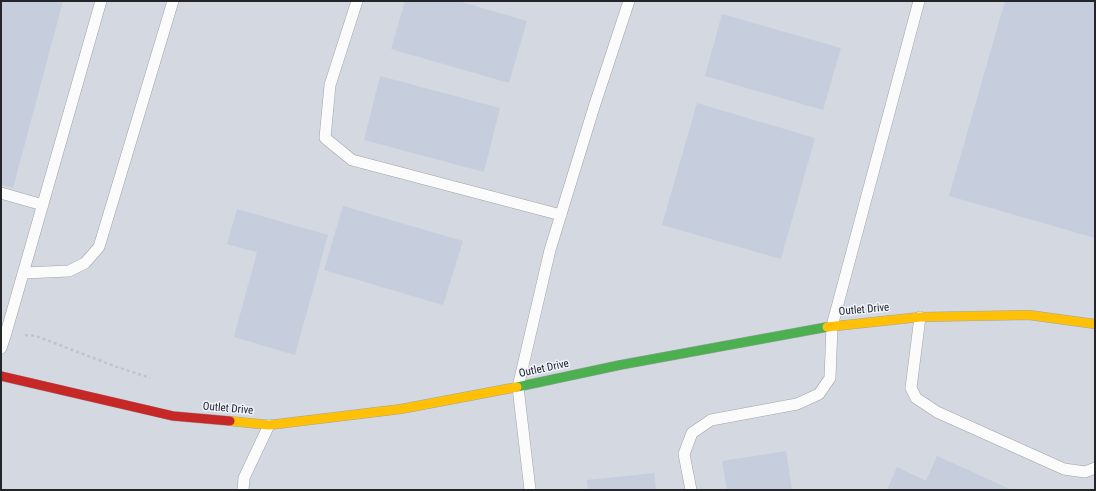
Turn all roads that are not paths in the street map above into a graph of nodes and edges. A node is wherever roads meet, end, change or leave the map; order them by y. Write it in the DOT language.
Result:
graph roads {
  1 [pos="101,1"];
  2 [pos="173,1"];
  3 [pos="357,1"];
  4 [pos="629,1"];
  5 [pos="918,1"];
  6 [pos="1,192"];
  7 [pos="43,205"];
  8 [pos="561,215"];
  9 [pos="24,273"];
  10 [pos="920,317"];
  11 [pos="1095,324"];
  12 [pos="832,326"];
  13 [pos="1,348"];
  14 [pos="1,376"];
  15 [pos="518,387"];
  16 [pos="269,425"];
  17 [pos="1095,468"];
  18 [pos="243,490"];
  19 [pos="530,490"];
  20 [pos="691,490"];
  1 -- 7 [label="lane"];
  2 -- 9 [label="lane"];
  3 -- 8 [label="lane"];
  4 -- 8 [label="lane"];
  5 -- 12 [label="lane"];
  6 -- 7 [label="lane"];
  7 -- 9 [label="lane"];
  8 -- 15 [label="lane"];
  9 -- 13 [label="lane"];
  10 -- 11 [label="street, Outlet Drive"];
  10 -- 12 [label="street, Outlet Drive"];
  10 -- 17 [label="lane"];
  12 -- 15 [label="street, Outlet Drive"];
  12 -- 20 [label="lane"];
  14 -- 16 [label="street, Outlet Drive"];
  15 -- 16 [label="street, Outlet Drive"];
  15 -- 19 [label="lane"];
  16 -- 18 [label="lane"];
}
